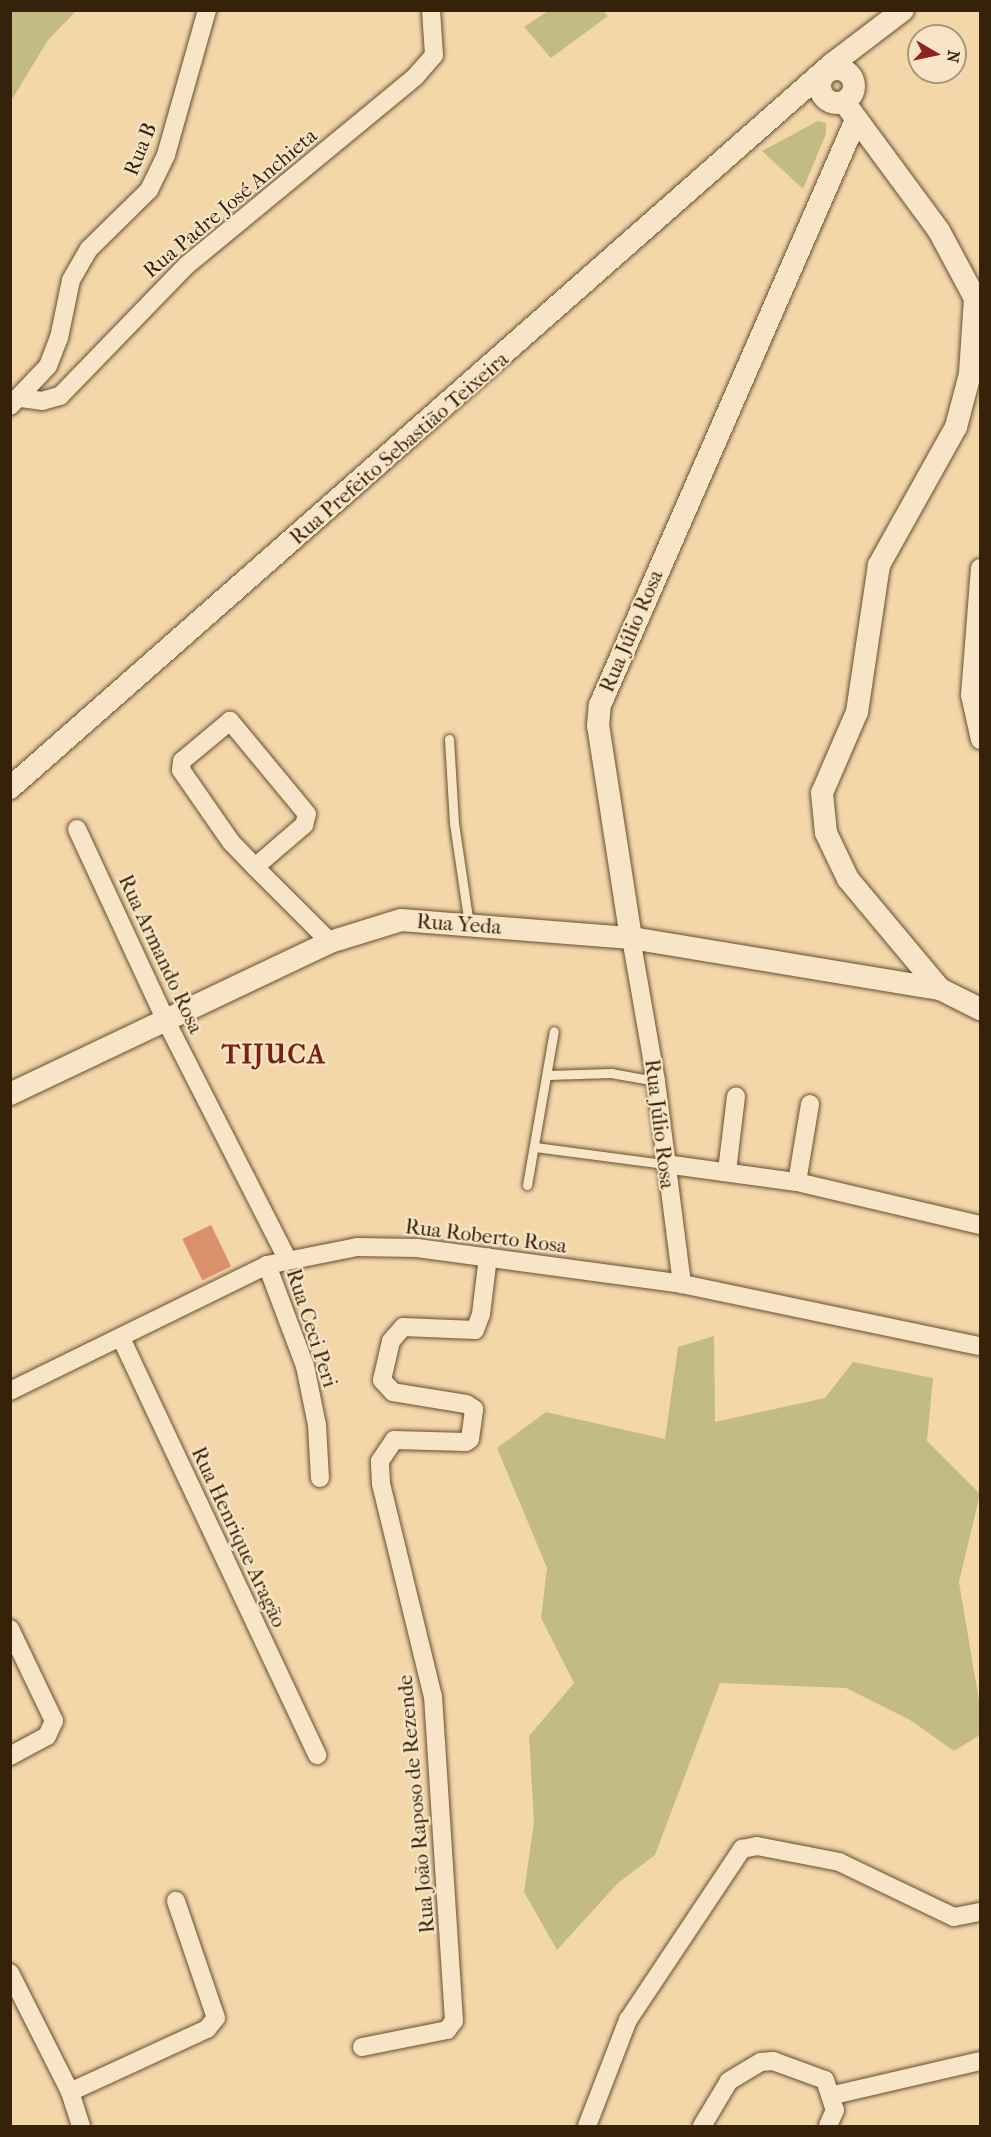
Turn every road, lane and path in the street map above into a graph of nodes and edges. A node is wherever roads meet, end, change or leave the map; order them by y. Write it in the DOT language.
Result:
graph roads {
  1 [pos="207,10"];
  2 [pos="431,10"];
  3 [pos="903,10"];
  4 [pos="870,39"];
  5 [pos="826,72"];
  6 [pos="845,101"];
  7 [pos="787,107"];
  8 [pos="978,302"];
  9 [pos="16,402"];
  10 [pos="981,568"];
  11 [pos="449,739"];
  12 [pos="981,740"];
  13 [pos="10,788"];
  14 [pos="77,829"];
  15 [pos="255,867"];
  16 [pos="469,925"];
  17 [pos="631,938"];
  18 [pos="330,942"];
  19 [pos="940,989"];
  20 [pos="981,1009"];
  21 [pos="165,1019"];
  22 [pos="554,1031"];
  23 [pos="547,1075"];
  24 [pos="656,1080"];
  25 [pos="10,1094"];
  26 [pos="736,1097"];
  27 [pos="810,1104"];
  28 [pos="535,1147"];
  29 [pos="665,1164"];
  30 [pos="727,1171"];
  31 [pos="797,1182"];
  32 [pos="527,1185"];
  33 [pos="981,1225"];
  34 [pos="488,1257"];
  35 [pos="287,1258"];
  36 [pos="267,1265"];
  37 [pos="682,1284"];
  38 [pos="121,1338"];
  39 [pos="981,1346"];
  40 [pos="10,1391"];
  41 [pos="320,1478"];
  42 [pos="10,1629"];
  43 [pos="317,1755"];
  44 [pos="10,1756"];
  45 [pos="176,1901"];
  46 [pos="981,1912"];
  47 [pos="10,1973"];
  48 [pos="362,2047"];
  49 [pos="981,2061"];
  50 [pos="70,2092"];
  51 [pos="834,2095"];
  52 [pos="81,2127"];
  53 [pos="587,2127"];
  54 [pos="702,2127"];
  55 [pos="828,2127"];
  1 -- 9 [label="street, Rua B"];
  2 -- 9 [label="street, Rua Padre José Anchieta"];
  3 -- 4 [label="street, Rua Prefeito Sebastião Teixeira"];
  4 -- 5 [label="street, Rua Prefeito Sebastião Teixeira"];
  4 -- 6 [label="street, Rua Prefeito Sebastião Teixeira"];
  5 -- 6 [label="street"];
  5 -- 7 [label="street, Rua Prefeito Sebastião Teixeira"];
  6 -- 7 [label="street, Rua Prefeito Sebastião Teixeira"];
  6 -- 8 [label="street"];
  6 -- 17 [label="street, Rua Júlio Rosa"];
  7 -- 13 [label="street, Rua Prefeito Sebastião Teixeira"];
  8 -- 19 [label="street"];
  10 -- 12 [label="street"];
  11 -- 16 [label="lane"];
  14 -- 21 [label="street, Rua Armando Rosa"];
  15 -- 15 [label="street"];
  15 -- 18 [label="street"];
  16 -- 17 [label="street, Rua Yeda"];
  16 -- 18 [label="street, Rua Yeda"];
  17 -- 19 [label="street, Rua Yeda"];
  17 -- 24 [label="street, Rua Júlio Rosa"];
  18 -- 21 [label="street, Rua Yeda"];
  19 -- 20 [label="street"];
  21 -- 25 [label="street, Rua Yeda"];
  21 -- 35 [label="street, Rua Armando Rosa"];
  22 -- 23 [label="lane"];
  23 -- 24 [label="lane"];
  23 -- 28 [label="lane"];
  24 -- 29 [label="street, Rua Júlio Rosa"];
  26 -- 30 [label="street"];
  27 -- 31 [label="street"];
  28 -- 29 [label="lane"];
  28 -- 32 [label="lane"];
  29 -- 30 [label="street"];
  29 -- 37 [label="street, Rua Júlio Rosa"];
  30 -- 31 [label="street"];
  31 -- 33 [label="street"];
  34 -- 35 [label="street, Rua Roberto Rosa"];
  34 -- 37 [label="street, Rua Roberto Rosa"];
  34 -- 48 [label="street, Rua João Raposo de Rezende"];
  35 -- 36 [label="street, Rua Roberto Rosa"];
  36 -- 38 [label="street, Rua Roberto Rosa"];
  36 -- 41 [label="street, Rua Ceci Peri"];
  37 -- 39 [label="street, Rua Roberto Rosa"];
  38 -- 40 [label="street, Rua Roberto Rosa"];
  38 -- 43 [label="street, Rua Henrique Aragão"];
  42 -- 44 [label="street"];
  45 -- 50 [label="street"];
  46 -- 53 [label="street"];
  47 -- 50 [label="street"];
  49 -- 51 [label="street"];
  50 -- 52 [label="street"];
  51 -- 54 [label="street"];
  51 -- 55 [label="street"];
}
